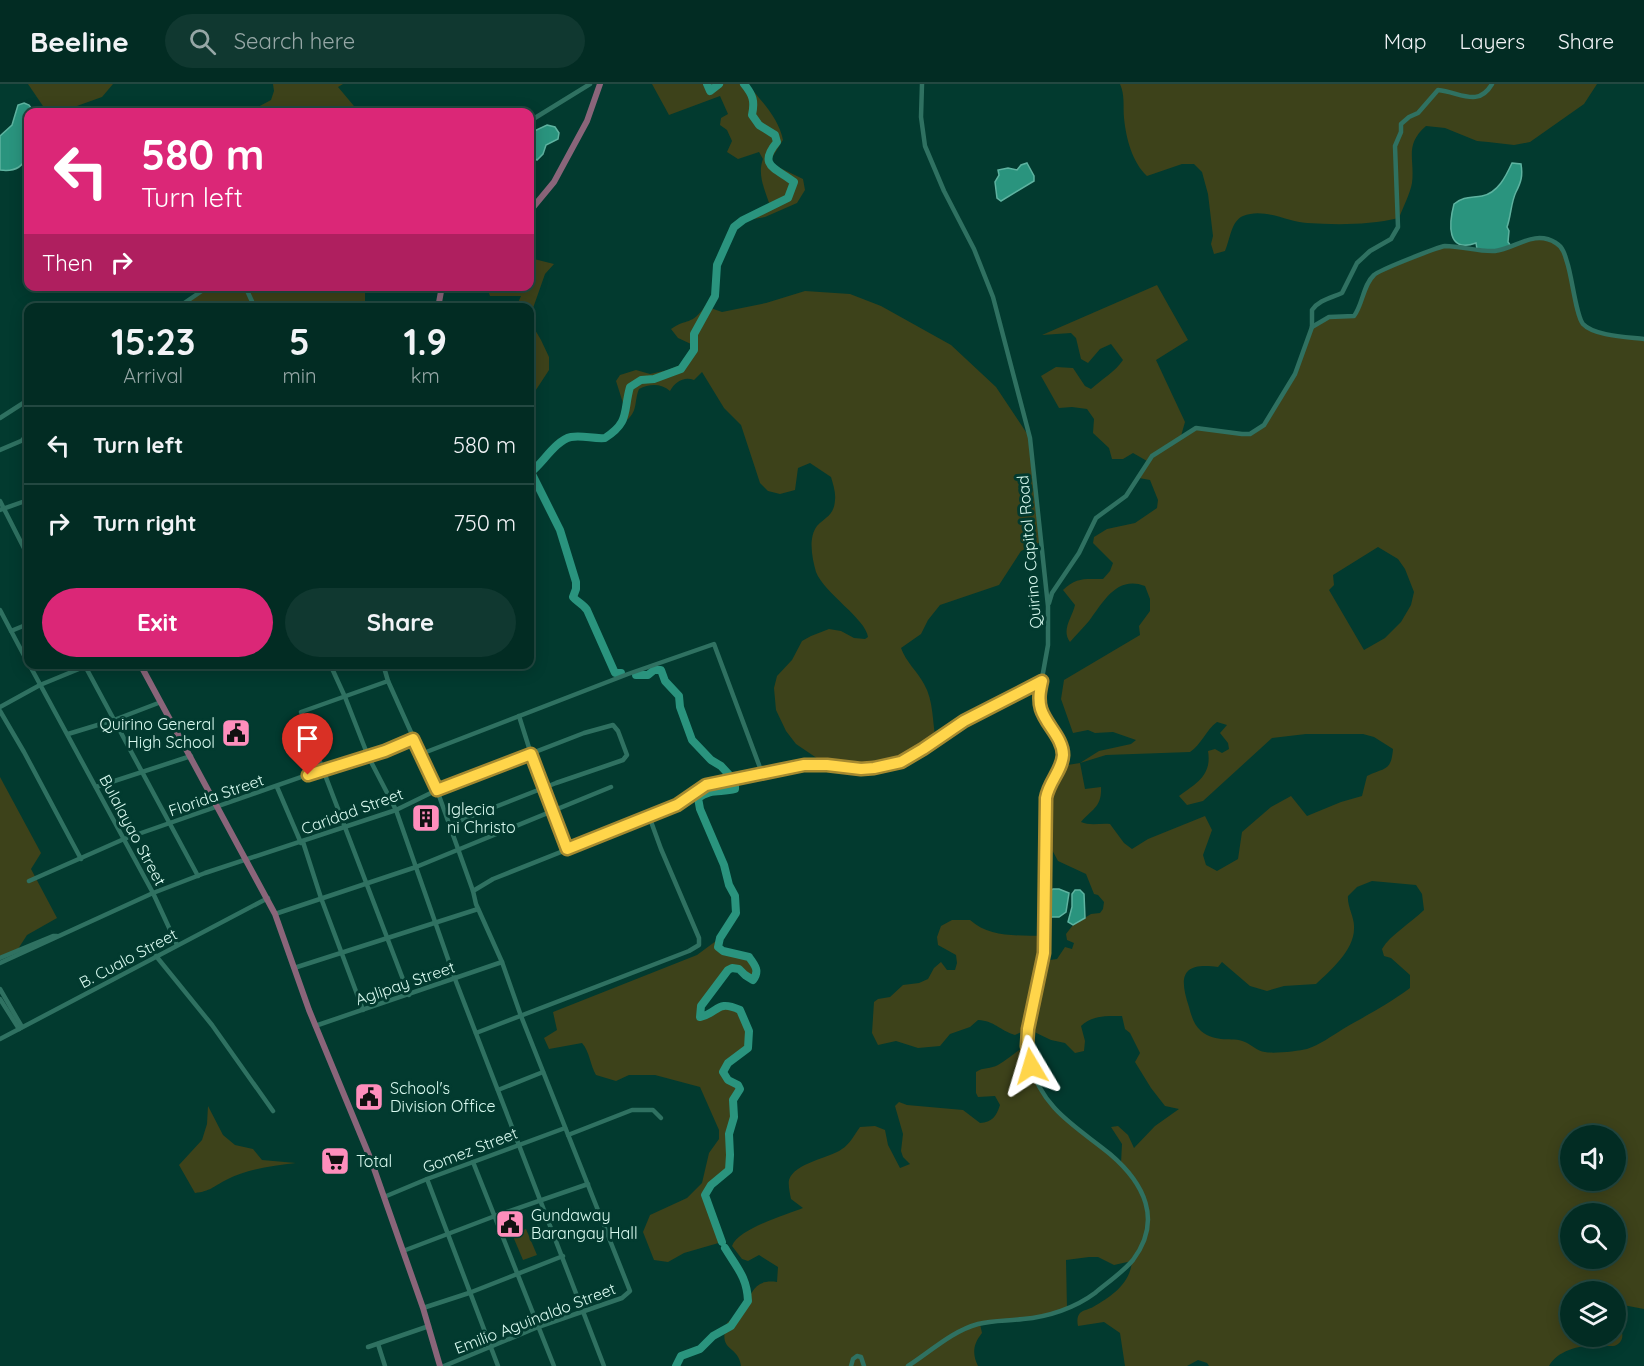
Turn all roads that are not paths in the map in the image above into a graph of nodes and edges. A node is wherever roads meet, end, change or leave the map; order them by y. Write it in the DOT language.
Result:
graph roads {
  1 [pos="590,84"];
  2 [pos="600,84"];
  3 [pos="922,84"];
  4 [pos="1492,84"];
  5 [pos="534,119"];
  6 [pos="534,206"];
  7 [pos="202,291"];
  8 [pos="184,303"];
  9 [pos="1312,327"];
  10 [pos="1644,339"];
  11 [pos="24,403"];
  12 [pos="0,418"];
  13 [pos="24,439"];
  14 [pos="0,450"];
  15 [pos="0,501"];
  16 [pos="24,501"];
  17 [pos="2,509"];
  18 [pos="24,549"];
  19 [pos="1048,606"];
  20 [pos="0,610"];
  21 [pos="24,626"];
  22 [pos="11,631"];
  23 [pos="24,655"];
  24 [pos="32,669"];
  25 [pos="78,669"];
  26 [pos="89,669"];
  27 [pos="143,669"];
  28 [pos="332,669"];
  29 [pos="384,669"];
  30 [pos="388,681"];
  31 [pos="1042,681"];
  32 [pos="40,685"];
  33 [pos="345,697"];
  34 [pos="161,702"];
  35 [pos="0,709"];
  36 [pos="519,716"];
  37 [pos="114,720"];
  38 [pos="68,734"];
  39 [pos="413,739"];
  40 [pos="421,754"];
  41 [pos="531,754"];
  42 [pos="191,756"];
  43 [pos="368,756"];
  44 [pos="324,769"];
  45 [pos="143,771"];
  46 [pos="762,773"];
  47 [pos="96,787"];
  48 [pos="277,787"];
  49 [pos="611,787"];
  50 [pos="544,788"];
  51 [pos="437,790"];
  52 [pos="218,807"];
  53 [pos="396,810"];
  54 [pos="553,810"];
  55 [pos="649,816"];
  56 [pos="169,823"];
  57 [pos="449,825"];
  58 [pos="346,828"];
  59 [pos="124,839"];
  60 [pos="302,842"];
  61 [pos="458,849"];
  62 [pos="567,849"];
  63 [pos="81,859"];
  64 [pos="246,861"];
  65 [pos="416,867"];
  66 [pos="198,876"];
  67 [pos="29,880"];
  68 [pos="366,884"];
  69 [pos="473,891"];
  70 [pos="153,893"];
  71 [pos="268,898"];
  72 [pos="321,898"];
  73 [pos="478,909"];
  74 [pos="275,914"];
  75 [pos="435,924"];
  76 [pos="57,936"];
  77 [pos="386,939"];
  78 [pos="177,945"];
  79 [pos="342,952"];
  80 [pos="156,956"];
  81 [pos="0,958"];
  82 [pos="502,962"];
  83 [pos="0,963"];
  84 [pos="294,968"];
  85 [pos="455,979"];
  86 [pos="0,989"];
  87 [pos="409,995"];
  88 [pos="0,999"];
  89 [pos="363,1010"];
  90 [pos="521,1016"];
  91 [pos="315,1026"];
  92 [pos="21,1028"];
  93 [pos="476,1033"];
  94 [pos="0,1039"];
  95 [pos="543,1072"];
  96 [pos="498,1090"];
  97 [pos="273,1110"];
  98 [pos="661,1118"];
  99 [pos="566,1128"];
  100 [pos="568,1135"];
  101 [pos="519,1144"];
  102 [pos="473,1162"];
  103 [pos="428,1179"];
  104 [pos="588,1184"];
  105 [pos="384,1197"];
  106 [pos="541,1200"];
  107 [pos="495,1216"];
  108 [pos="449,1234"];
  109 [pos="403,1251"];
  110 [pos="562,1256"];
  111 [pos="516,1274"];
  112 [pos="469,1293"];
  113 [pos="423,1308"];
  114 [pos="584,1311"];
  115 [pos="429,1326"];
  116 [pos="538,1327"];
  117 [pos="378,1344"];
  118 [pos="368,1347"];
  119 [pos="491,1347"];
  120 [pos="604,1364"];
  121 [pos="385,1366"];
  122 [pos="442,1366"];
  123 [pos="498,1366"];
  124 [pos="554,1366"];
  125 [pos="851,1366"];
  126 [pos="864,1366"];
  127 [pos="908,1366"];
  1 -- 5 [label="street"];
  2 -- 6 [label="main road"];
  3 -- 19 [label="street, Quirino Capitol Road"];
  4 -- 9 [label="street"];
  7 -- 8 [label="street"];
  9 -- 10 [label="street"];
  9 -- 19 [label="street"];
  11 -- 12 [label="street"];
  13 -- 14 [label="street"];
  15 -- 17 [label="street"];
  16 -- 17 [label="street"];
  17 -- 18 [label="street"];
  19 -- 31 [label="street, Quirino Capitol Road"];
  20 -- 22 [label="street, Bulalayao Street"];
  21 -- 22 [label="street"];
  22 -- 23 [label="street, Bulalayao Street"];
  24 -- 32 [label="street, Bulalayao Street"];
  25 -- 32 [label="street"];
  26 -- 37 [label="street"];
  27 -- 34 [label="main road"];
  28 -- 33 [label="street"];
  29 -- 30 [label="street"];
  30 -- 33 [label="street"];
  30 -- 39 [label="street"];
  31 -- 46 [label="street"];
  31 -- 127 [label="street, Quirino Capitol Road"];
  32 -- 35 [label="street"];
  32 -- 38 [label="street, Bulalayao Street"];
  33 -- 43 [label="street"];
  33 -- 44 [label="street"];
  34 -- 37 [label="street"];
  34 -- 42 [label="main road"];
  35 -- 63 [label="street"];
  36 -- 40 [label="street"];
  36 -- 41 [label="street"];
  36 -- 46 [label="street"];
  37 -- 38 [label="street"];
  37 -- 45 [label="street"];
  38 -- 47 [label="street, Bulalayao Street"];
  39 -- 40 [label="street"];
  39 -- 43 [label="street, Florida Street"];
  40 -- 51 [label="street"];
  41 -- 50 [label="street"];
  41 -- 50 [label="street, Caridad Street"];
  41 -- 51 [label="street, Caridad Street"];
  42 -- 45 [label="street"];
  42 -- 52 [label="main road"];
  43 -- 44 [label="street, Florida Street"];
  43 -- 53 [label="street"];
  44 -- 48 [label="street, Florida Street"];
  44 -- 58 [label="street"];
  45 -- 47 [label="street"];
  45 -- 56 [label="street"];
  46 -- 55 [label="street"];
  47 -- 59 [label="street, Bulalayao Street"];
  48 -- 52 [label="street, Florida Street"];
  48 -- 60 [label="street"];
  49 -- 54 [label="street"];
  50 -- 54 [label="street"];
  50 -- 57 [label="street"];
  51 -- 53 [label="street, Caridad Street"];
  51 -- 57 [label="street"];
  52 -- 56 [label="street, Florida Street"];
  52 -- 64 [label="main road"];
  53 -- 58 [label="street, Caridad Street"];
  53 -- 65 [label="street"];
  54 -- 61 [label="street"];
  54 -- 62 [label="street"];
  55 -- 62 [label="street"];
  55 -- 90 [label="street"];
  56 -- 59 [label="street, Florida Street"];
  56 -- 66 [label="street"];
  57 -- 61 [label="street"];
  58 -- 60 [label="street, Caridad Street"];
  58 -- 68 [label="street"];
  59 -- 63 [label="street, Florida Street"];
  59 -- 70 [label="street, Bulalayao Street"];
  60 -- 64 [label="street, Caridad Street"];
  60 -- 72 [label="street"];
  61 -- 65 [label="street"];
  61 -- 69 [label="street"];
  62 -- 69 [label="street"];
  63 -- 67 [label="street, Florida Street"];
  64 -- 66 [label="street, Caridad Street"];
  64 -- 71 [label="main road"];
  65 -- 68 [label="street"];
  65 -- 75 [label="street"];
  66 -- 70 [label="street, Caridad Street"];
  68 -- 72 [label="street"];
  68 -- 77 [label="street"];
  69 -- 73 [label="street"];
  70 -- 76 [label="street, Caridad Street"];
  70 -- 78 [label="street, Bulalayao Street"];
  71 -- 74 [label="main road"];
  71 -- 78 [label="street, B. Cualo Street"];
  72 -- 74 [label="street"];
  72 -- 79 [label="street"];
  73 -- 75 [label="street"];
  73 -- 82 [label="street"];
  74 -- 84 [label="main road"];
  75 -- 77 [label="street"];
  75 -- 85 [label="street"];
  76 -- 81 [label="street"];
  76 -- 83 [label="street"];
  77 -- 79 [label="street"];
  77 -- 87 [label="street"];
  78 -- 80 [label="street, B. Cualo Street"];
  79 -- 84 [label="street"];
  79 -- 89 [label="street"];
  80 -- 92 [label="street, B. Cualo Street"];
  80 -- 97 [label="street"];
  82 -- 85 [label="street, Aglipay Street"];
  82 -- 90 [label="street"];
  84 -- 91 [label="main road"];
  85 -- 87 [label="street, Aglipay Street"];
  85 -- 93 [label="street"];
  86 -- 92 [label="street"];
  87 -- 89 [label="street, Aglipay Street"];
  88 -- 92 [label="street"];
  89 -- 91 [label="street, Aglipay Street"];
  90 -- 93 [label="street"];
  90 -- 95 [label="street"];
  91 -- 105 [label="main road"];
  92 -- 94 [label="street, B. Cualo Street"];
  93 -- 96 [label="street"];
  95 -- 96 [label="street"];
  95 -- 99 [label="street"];
  96 -- 101 [label="street"];
  98 -- 100 [label="street"];
  99 -- 100 [label="street"];
  99 -- 101 [label="street, Gomez Street"];
  100 -- 104 [label="street"];
  101 -- 102 [label="street, Gomez Street"];
  101 -- 106 [label="street"];
  102 -- 103 [label="street, Gomez Street"];
  102 -- 107 [label="street"];
  103 -- 105 [label="street, Gomez Street"];
  103 -- 108 [label="street"];
  104 -- 106 [label="street"];
  104 -- 114 [label="street, Emilio Aguinaldo Street"];
  105 -- 109 [label="main road"];
  106 -- 107 [label="street"];
  106 -- 110 [label="street"];
  107 -- 108 [label="street"];
  107 -- 111 [label="street"];
  108 -- 109 [label="street"];
  108 -- 112 [label="street"];
  109 -- 113 [label="main road"];
  110 -- 111 [label="street"];
  110 -- 114 [label="street"];
  111 -- 112 [label="street"];
  111 -- 116 [label="street"];
  112 -- 113 [label="street"];
  112 -- 119 [label="street"];
  113 -- 115 [label="main road"];
  114 -- 116 [label="street, Emilio Aguinaldo Street"];
  114 -- 120 [label="street"];
  115 -- 117 [label="street"];
  115 -- 122 [label="main road"];
  116 -- 119 [label="street, Emilio Aguinaldo Street"];
  116 -- 124 [label="street"];
  117 -- 118 [label="street"];
  117 -- 121 [label="street"];
  119 -- 122 [label="street, Emilio Aguinaldo Street"];
  119 -- 123 [label="street"];
  125 -- 126 [label="street"];
}
